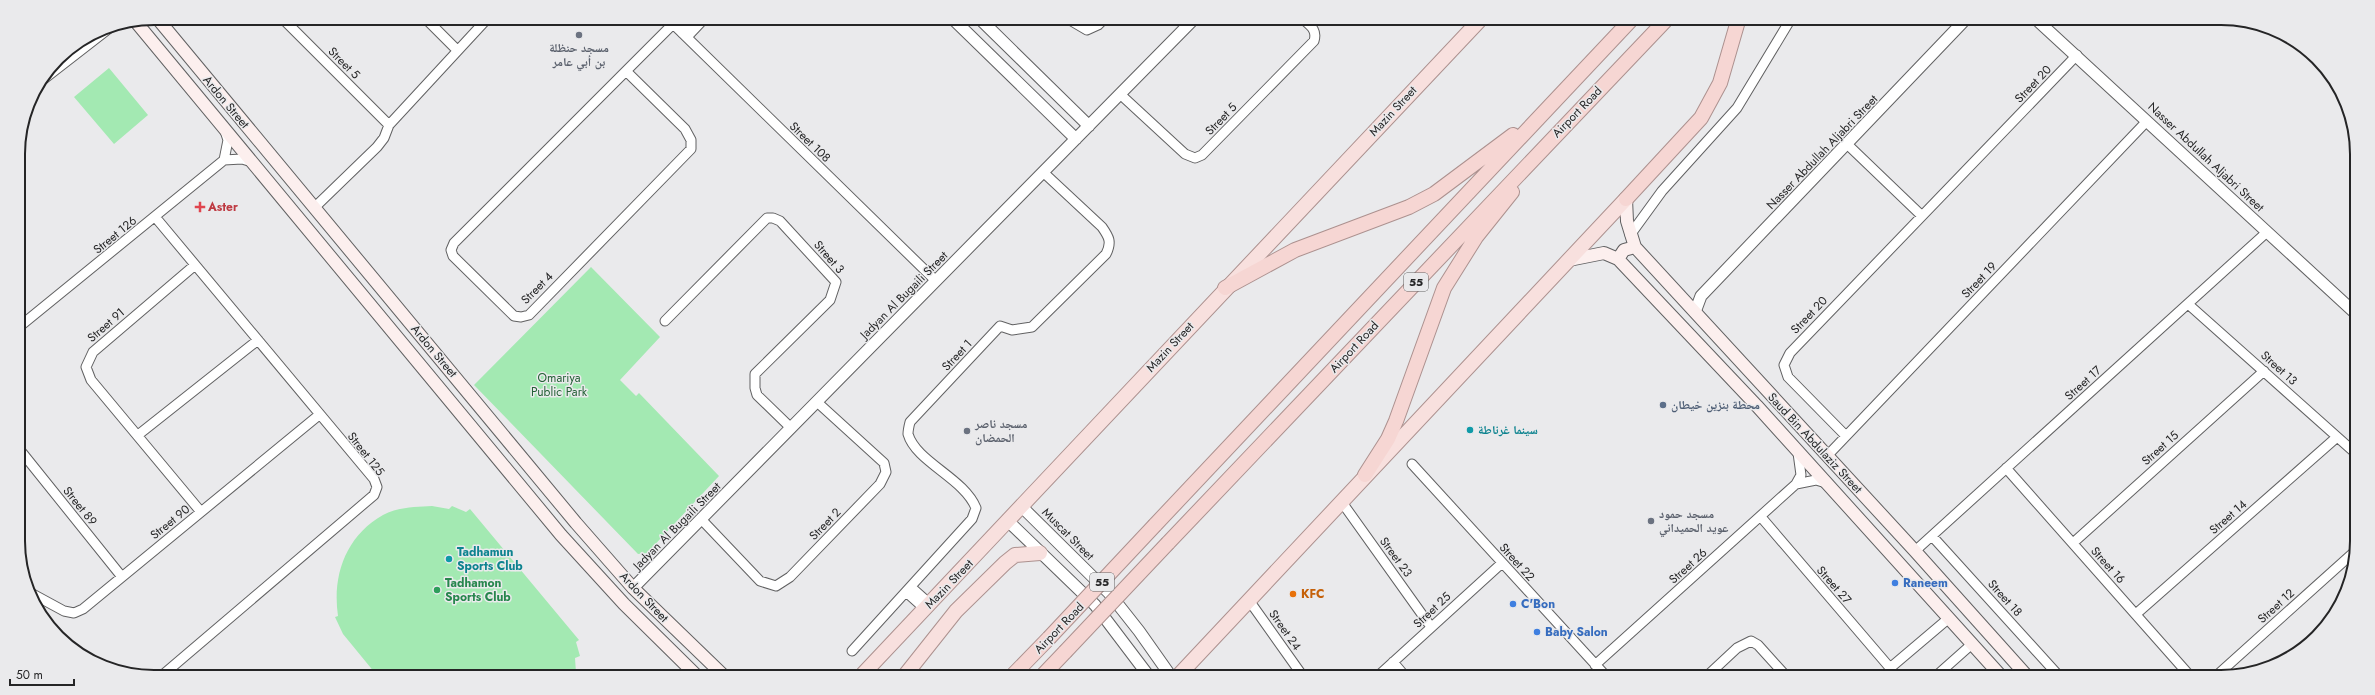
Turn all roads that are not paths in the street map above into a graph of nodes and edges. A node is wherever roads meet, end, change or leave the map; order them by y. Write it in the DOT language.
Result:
graph roads {
  1 [pos="162,25"];
  2 [pos="289,25"];
  3 [pos="432,25"];
  4 [pos="481,25"];
  5 [pos="667,25"];
  6 [pos="674,25"];
  7 [pos="691,25"];
  8 [pos="696,25"];
  9 [pos="959,25"];
  10 [pos="986,25"];
  11 [pos="1078,25"];
  12 [pos="1098,25"];
  13 [pos="1188,25"];
  14 [pos="1310,25"];
  15 [pos="1475,25"];
  16 [pos="1626,25"];
  17 [pos="1661,25"];
  18 [pos="1737,25"];
  19 [pos="1787,25"];
  20 [pos="1960,25"];
  21 [pos="2042,25"];
  22 [pos="139,26"];
  23 [pos="684,35"];
  24 [pos="96,38"];
  25 [pos="457,50"];
  26 [pos="1014,52"];
  27 [pos="2077,56"];
  28 [pos="1000,64"];
  29 [pos="59,67"];
  30 [pos="1031,69"];
  31 [pos="627,72"];
  32 [pos="1018,82"];
  33 [pos="1120,94"];
  34 [pos="1574,114"];
  35 [pos="1535,121"];
  36 [pos="2148,121"];
  37 [pos="389,125"];
  38 [pos="1089,126"];
  39 [pos="224,129"];
  40 [pos="1076,139"];
  41 [pos="1848,145"];
  42 [pos="224,160"];
  43 [pos="253,162"];
  44 [pos="1044,172"];
  45 [pos="1626,198"];
  46 [pos="314,208"];
  47 [pos="1922,216"];
  48 [pos="156,218"];
  49 [pos="2267,232"];
  50 [pos="1630,235"];
  51 [pos="1634,247"];
  52 [pos="1618,259"];
  53 [pos="1569,260"];
  54 [pos="195,265"];
  55 [pos="936,282"];
  56 [pos="1225,288"];
  57 [pos="1698,299"];
  58 [pos="1684,301"];
  59 [pos="2188,304"];
  60 [pos="2350,308"];
  61 [pos="1695,312"];
  62 [pos="665,321"];
  63 [pos="25,322"];
  64 [pos="258,340"];
  65 [pos="438,355"];
  66 [pos="424,368"];
  67 [pos="2264,371"];
  68 [pos="1754,377"];
  69 [pos="1740,388"];
  70 [pos="1769,393"];
  71 [pos="817,402"];
  72 [pos="1757,406"];
  73 [pos="319,415"];
  74 [pos="791,428"];
  75 [pos="138,435"];
  76 [pos="1846,436"];
  77 [pos="2337,437"];
  78 [pos="2350,448"];
  79 [pos="1798,453"];
  80 [pos="25,456"];
  81 [pos="1827,456"];
  82 [pos="1412,464"];
  83 [pos="2006,468"];
  84 [pos="1365,475"];
  85 [pos="1826,483"];
  86 [pos="1796,484"];
  87 [pos="1341,501"];
  88 [pos="1022,507"];
  89 [pos="201,512"];
  90 [pos="1760,517"];
  91 [pos="702,519"];
  92 [pos="1008,521"];
  93 [pos="576,523"];
  94 [pos="561,535"];
  95 [pos="1932,536"];
  96 [pos="2073,543"];
  97 [pos="1915,551"];
  98 [pos="1040,553"];
  99 [pos="2349,556"];
  100 [pos="1502,563"];
  101 [pos="122,577"];
  102 [pos="634,588"];
  103 [pos="909,590"];
  104 [pos="37,597"];
  105 [pos="1248,599"];
  106 [pos="928,607"];
  107 [pos="2136,614"];
  108 [pos="1949,618"];
  109 [pos="1431,627"];
  110 [pos="1972,644"];
  111 [pos="692,645"];
  112 [pos="852,651"];
  113 [pos="2007,653"];
  114 [pos="681,660"];
  115 [pos="1393,662"];
  116 [pos="1989,662"];
  117 [pos="1596,665"];
  118 [pos="1890,668"];
  119 [pos="167,670"];
  120 [pos="691,670"];
  121 [pos="718,670"];
  122 [pos="866,670"];
  123 [pos="909,670"];
  124 [pos="1018,670"];
  125 [pos="1048,670"];
  126 [pos="1145,670"];
  127 [pos="1166,670"];
  128 [pos="1185,670"];
  129 [pos="1298,670"];
  130 [pos="1384,670"];
  131 [pos="1400,670"];
  132 [pos="1600,670"];
  133 [pos="1713,670"];
  134 [pos="1781,670"];
  135 [pos="1943,670"];
  136 [pos="1996,670"];
  137 [pos="2022,670"];
  138 [pos="2054,670"];
  139 [pos="2185,670"];
  140 [pos="2223,670"];
  1 -- 46 [label="main road, Ardon Street"];
  2 -- 37 [label="street, Street 5"];
  3 -- 25 [label="street"];
  4 -- 25 [label="street"];
  5 -- 31 [label="street, Street 4"];
  6 -- 23 [label="street, Street 108"];
  7 -- 23 [label="street"];
  8 -- 23 [label="street"];
  9 -- 28 [label="street"];
  10 -- 26 [label="street"];
  11 -- 12 [label="street"];
  13 -- 33 [label="street, Jadyan Al Bugaili Street"];
  14 -- 33 [label="street, Street 5"];
  15 -- 56 [label="main road, Mazin Street"];
  16 -- 35 [label="highway, Airport Road / 55"];
  17 -- 34 [label="highway, Airport Road / 55"];
  18 -- 45 [label="highway"];
  19 -- 50 [label="street"];
  20 -- 41 [label="street, Nasser Abdullah Aljabri Street"];
  21 -- 27 [label="street, Nasser Abdullah Aljabri Street"];
  22 -- 39 [label="main road, Ardon Street"];
  23 -- 55 [label="street, Street 108"];
  24 -- 29 [label="street"];
  25 -- 37 [label="street"];
  26 -- 28 [label="street"];
  26 -- 30 [label="street"];
  27 -- 36 [label="street, Nasser Abdullah Aljabri Street"];
  27 -- 47 [label="street, Street 20"];
  28 -- 32 [label="street"];
  30 -- 32 [label="street"];
  30 -- 38 [label="street"];
  31 -- 31 [label="street, Street 4"];
  32 -- 40 [label="street"];
  33 -- 38 [label="street, Jadyan Al Bugaili Street"];
  34 -- 84 [label="highway"];
  34 -- 125 [label="highway, Airport Road / 55, bridge"];
  35 -- 56 [label="highway"];
  35 -- 124 [label="highway, Airport Road / 55, bridge"];
  36 -- 49 [label="street, Nasser Abdullah Aljabri Street"];
  36 -- 76 [label="street, Street 19"];
  37 -- 46 [label="street"];
  38 -- 40 [label="street, Jadyan Al Bugaili Street"];
  39 -- 42 [label="street"];
  39 -- 43 [label="main road, Ardon Street"];
  40 -- 44 [label="street, Jadyan Al Bugaili Street"];
  41 -- 47 [label="street"];
  41 -- 57 [label="street, Nasser Abdullah Aljabri Street"];
  42 -- 43 [label="street"];
  42 -- 48 [label="street, Street 126"];
  43 -- 66 [label="main road, Ardon Street"];
  44 -- 55 [label="street, Jadyan Al Bugaili Street"];
  44 -- 103 [label="street, Street 1"];
  45 -- 50 [label="main road, Saud Bin Abdulaziz Street"];
  45 -- 53 [label="main road"];
  46 -- 65 [label="main road, Ardon Street"];
  47 -- 76 [label="street, Street 20"];
  48 -- 54 [label="street, Street 125"];
  48 -- 63 [label="street, Street 126"];
  49 -- 59 [label="street, Street 17"];
  49 -- 60 [label="street, Nasser Abdullah Aljabri Street"];
  50 -- 51 [label="main road, Saud Bin Abdulaziz Street"];
  51 -- 52 [label="main road"];
  51 -- 58 [label="main road, Saud Bin Abdulaziz Street"];
  52 -- 53 [label="main road, Saud Bin Abdulaziz Street"];
  52 -- 69 [label="main road, Saud Bin Abdulaziz Street"];
  53 -- 84 [label="main road"];
  54 -- 64 [label="street, Street 125"];
  54 -- 75 [label="street, Street 91"];
  55 -- 71 [label="street, Jadyan Al Bugaili Street"];
  56 -- 88 [label="main road, Mazin Street"];
  57 -- 58 [label="street"];
  57 -- 61 [label="street"];
  58 -- 61 [label="main road, Saud Bin Abdulaziz Street"];
  59 -- 67 [label="street, Street 13"];
  59 -- 83 [label="street, Street 17"];
  61 -- 68 [label="main road, Saud Bin Abdulaziz Street"];
  62 -- 74 [label="street, Street 3"];
  64 -- 73 [label="street, Street 125"];
  64 -- 75 [label="street"];
  65 -- 66 [label="main road"];
  65 -- 93 [label="main road, Ardon Street"];
  66 -- 94 [label="main road, Ardon Street"];
  67 -- 77 [label="street, Street 13"];
  67 -- 96 [label="street, Street 15"];
  68 -- 69 [label="main road"];
  68 -- 70 [label="main road, Saud Bin Abdulaziz Street"];
  69 -- 72 [label="main road, Saud Bin Abdulaziz Street"];
  70 -- 72 [label="main road"];
  70 -- 81 [label="main road, Saud Bin Abdulaziz Street"];
  71 -- 74 [label="street, Jadyan Al Bugaili Street"];
  71 -- 91 [label="street, Street 2"];
  72 -- 79 [label="main road, Saud Bin Abdulaziz Street"];
  73 -- 89 [label="street, Street 90"];
  73 -- 119 [label="street, Street 125"];
  74 -- 91 [label="street, Jadyan Al Bugaili Street"];
  75 -- 89 [label="street, Street 91"];
  76 -- 81 [label="street, Street 19"];
  77 -- 78 [label="street, Street 13"];
  77 -- 107 [label="street, Street 14"];
  79 -- 85 [label="main road, Saud Bin Abdulaziz Street"];
  79 -- 86 [label="street"];
  80 -- 101 [label="street, Street 89"];
  81 -- 97 [label="main road, Saud Bin Abdulaziz Street"];
  82 -- 100 [label="street, Street 22"];
  83 -- 95 [label="street, Street 17"];
  83 -- 96 [label="street, Street 16"];
  84 -- 87 [label="main road"];
  85 -- 86 [label="street"];
  85 -- 108 [label="main road, Saud Bin Abdulaziz Street"];
  86 -- 90 [label="street, Street 26"];
  87 -- 105 [label="main road"];
  87 -- 109 [label="street, Street 23"];
  88 -- 92 [label="main road, Mazin Street"];
  88 -- 127 [label="street, Muscat Street"];
  89 -- 101 [label="street, Street 90"];
  90 -- 117 [label="street, Street 26"];
  90 -- 118 [label="street, Street 27"];
  91 -- 102 [label="street, Jadyan Al Bugaili Street"];
  92 -- 98 [label="street"];
  92 -- 106 [label="main road, Mazin Street"];
  93 -- 94 [label="main road"];
  93 -- 102 [label="main road, Ardon Street"];
  94 -- 114 [label="main road, Ardon Street"];
  95 -- 97 [label="street, Street 17"];
  95 -- 138 [label="street, Street 18"];
  96 -- 107 [label="street, Street 16"];
  97 -- 113 [label="main road, Saud Bin Abdulaziz Street"];
  98 -- 123 [label="main road"];
  98 -- 126 [label="street"];
  99 -- 140 [label="street, Street 12"];
  100 -- 109 [label="street, Street 25"];
  100 -- 117 [label="street, Street 22"];
  101 -- 104 [label="street, Street 90"];
  102 -- 111 [label="main road, Ardon Street"];
  103 -- 106 [label="street"];
  103 -- 112 [label="street, Street 1"];
  105 -- 128 [label="main road"];
  105 -- 129 [label="street, Street 24"];
  106 -- 122 [label="main road, Mazin Street"];
  107 -- 139 [label="street, Street 16"];
  108 -- 110 [label="main road, Saud Bin Abdulaziz Street"];
  108 -- 118 [label="street"];
  109 -- 115 [label="street, Street 25"];
  110 -- 116 [label="main road, Saud Bin Abdulaziz Street"];
  110 -- 135 [label="street"];
  111 -- 114 [label="main road"];
  111 -- 121 [label="main road, Ardon Street"];
  113 -- 116 [label="main road"];
  113 -- 137 [label="main road, Saud Bin Abdulaziz Street"];
  114 -- 120 [label="main road, Ardon Street"];
  115 -- 130 [label="street, Street 25"];
  115 -- 131 [label="street"];
  116 -- 136 [label="main road, Saud Bin Abdulaziz Street"];
  117 -- 132 [label="street, Street 22"];
  133 -- 134 [label="street"];
}
